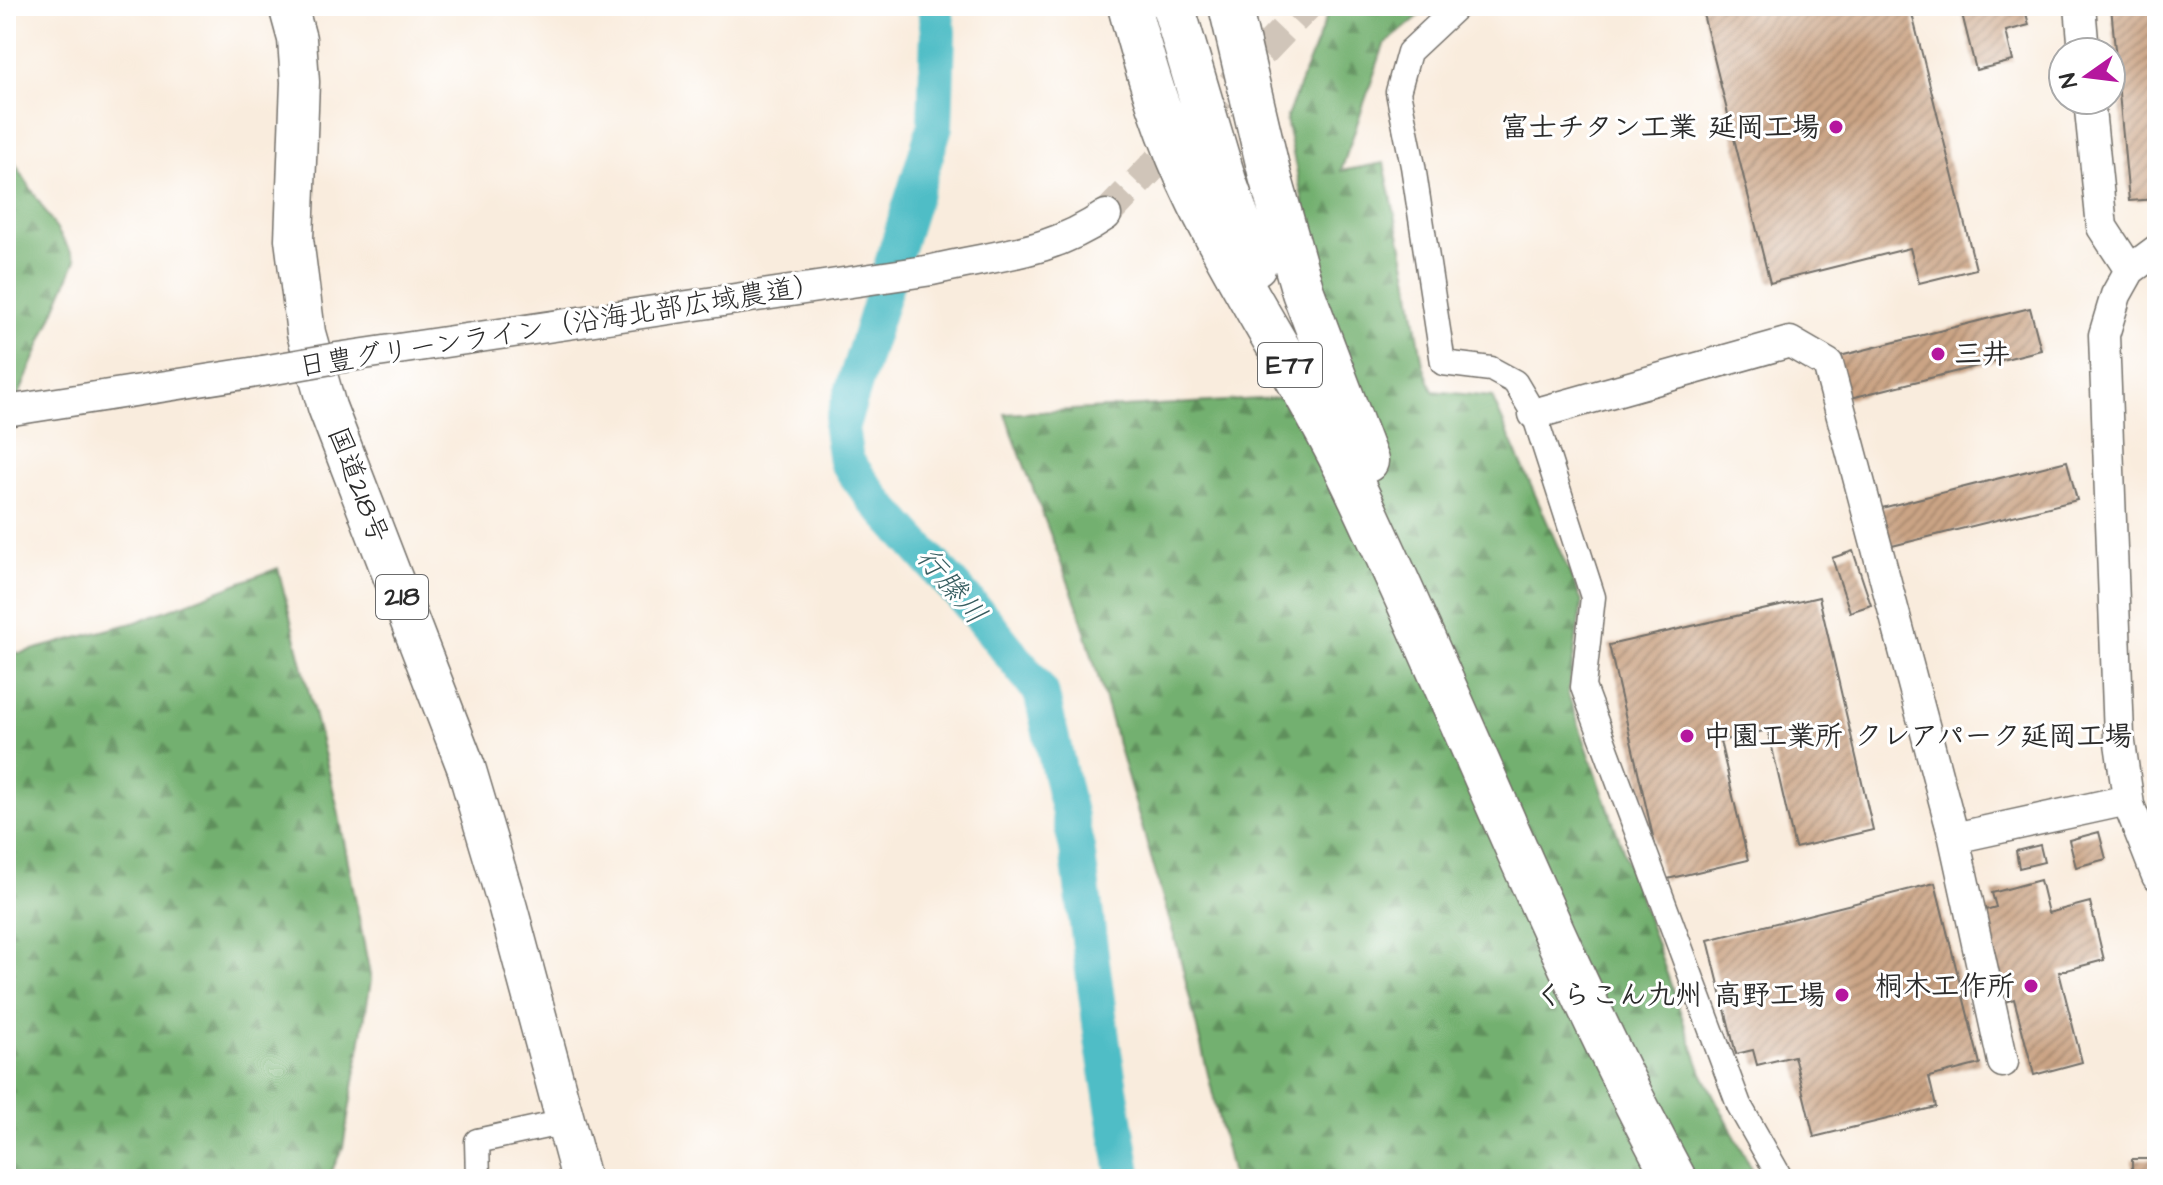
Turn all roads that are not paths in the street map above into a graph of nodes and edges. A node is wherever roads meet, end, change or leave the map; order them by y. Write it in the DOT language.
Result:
graph roads {
  1 [pos="288,6"];
  2 [pos="1129,6"];
  3 [pos="1173,6"];
  4 [pos="1230,6"];
  5 [pos="1248,6"];
  6 [pos="1458,6"];
  7 [pos="2080,6"];
  8 [pos="2083,36"];
  9 [pos="2091,116"];
  10 [pos="1106,215"];
  11 [pos="2157,250"];
  12 [pos="2130,270"];
  13 [pos="6,411"];
  14 [pos="1335,414"];
  15 [pos="1534,414"];
  16 [pos="2128,800"];
  17 [pos="1954,838"];
  18 [pos="2157,876"];
  19 [pos="2003,1062"];
  20 [pos="565,1122"];
  21 [pos="478,1179"];
  22 [pos="581,1179"];
  23 [pos="1675,1179"];
  24 [pos="1781,1179"];
  1 -- 20 [label="highway, 国道218号 / 218"];
  2 -- 14 [label="highway, E77"];
  3 -- 14 [label="highway"];
  4 -- 14 [label="highway, E77"];
  5 -- 14 [label="highway"];
  6 -- 15 [label="street"];
  7 -- 8 [label="street"];
  9 -- 12 [label="street"];
  10 -- 13 [label="street, 日豊グリーンライン（沿海北部広域農道）, bridge"];
  11 -- 12 [label="street"];
  12 -- 16 [label="street"];
  14 -- 23 [label="highway, E77"];
  15 -- 17 [label="street"];
  15 -- 24 [label="street"];
  16 -- 17 [label="street"];
  16 -- 18 [label="street"];
  17 -- 19 [label="street"];
  20 -- 21 [label="street"];
  20 -- 22 [label="highway, 国道218号 / 218"];
}
